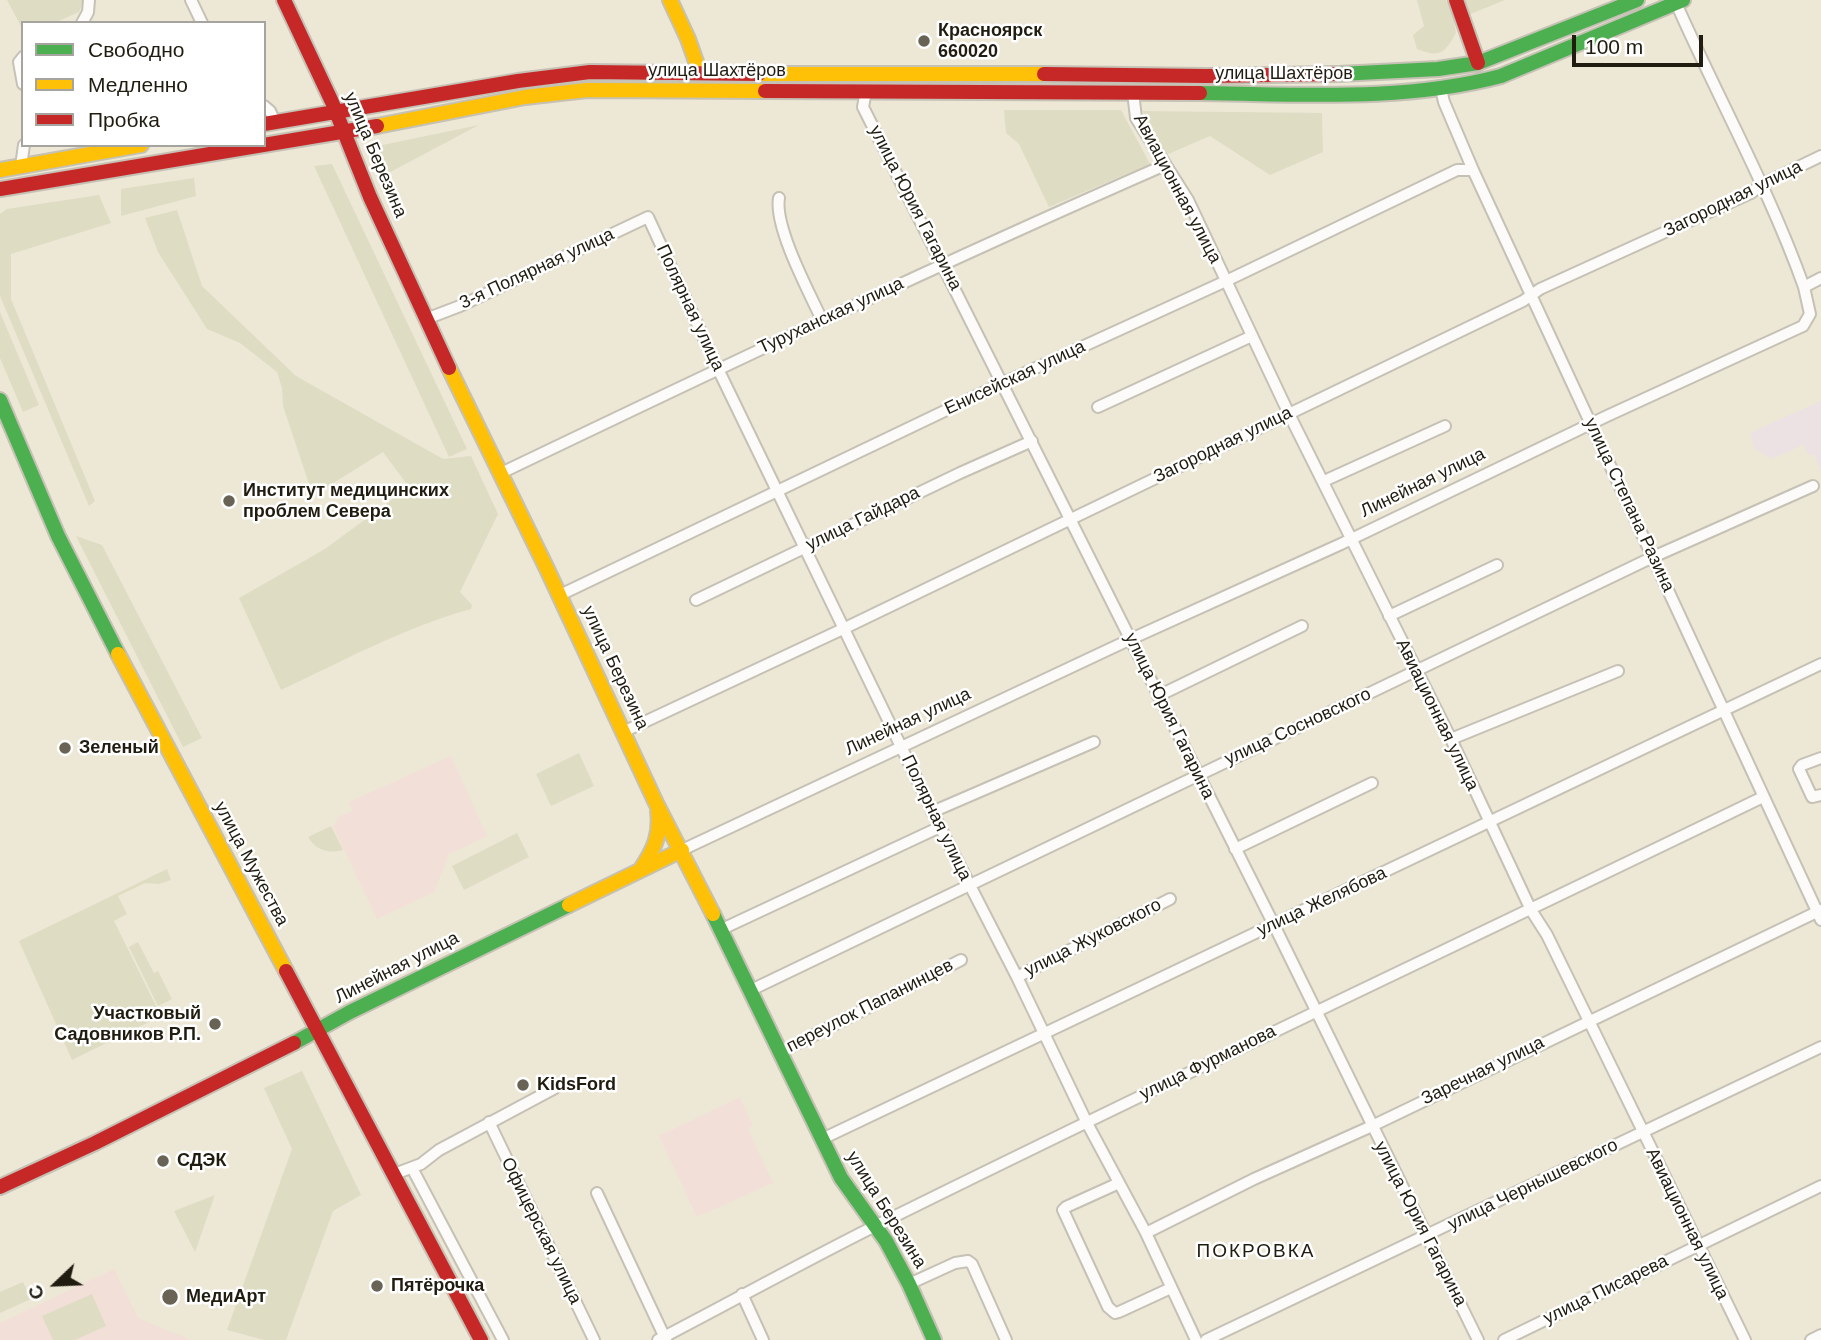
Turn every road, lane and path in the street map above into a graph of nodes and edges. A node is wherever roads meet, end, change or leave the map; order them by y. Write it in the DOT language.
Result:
graph roads {
  1 [pos="89,0"];
  2 [pos="191,0"];
  3 [pos="284,0"];
  4 [pos="670,0"];
  5 [pos="1456,0"];
  6 [pos="1637,0"];
  7 [pos="1680,2"];
  8 [pos="83,21"];
  9 [pos="201,21"];
  10 [pos="1478,63"];
  11 [pos="699,73"];
  12 [pos="1441,89"];
  13 [pos="866,91"];
  14 [pos="1133,92"];
  15 [pos="335,112"];
  16 [pos="270,123"];
  17 [pos="342,132"];
  18 [pos="266,145"];
  19 [pos="24,147"];
  20 [pos="130,147"];
  21 [pos="257,147"];
  22 [pos="1821,156"];
  23 [pos="1166,165"];
  24 [pos="21,166"];
  25 [pos="0,170"];
  26 [pos="1473,170"];
  27 [pos="23,184"];
  28 [pos="1761,185"];
  29 [pos="0,189"];
  30 [pos="779,198"];
  31 [pos="0,201"];
  32 [pos="648,217"];
  33 [pos="944,264"];
  34 [pos="1821,278"];
  35 [pos="1226,281"];
  36 [pos="1804,287"];
  37 [pos="1532,295"];
  38 [pos="426,319"];
  39 [pos="822,320"];
  40 [pos="1252,336"];
  41 [pos="718,369"];
  42 [pos="1003,383"];
  43 [pos="0,400"];
  44 [pos="1098,407"];
  45 [pos="1289,414"];
  46 [pos="1592,423"];
  47 [pos="1445,426"];
  48 [pos="1032,441"];
  49 [pos="499,474"];
  50 [pos="1324,481"];
  51 [pos="1813,486"];
  52 [pos="777,491"];
  53 [pos="1070,518"];
  54 [pos="1352,539"];
  55 [pos="804,548"];
  56 [pos="1653,557"];
  57 [pos="1497,565"];
  58 [pos="559,595"];
  59 [pos="696,600"];
  60 [pos="1389,615"];
  61 [pos="1302,626"];
  62 [pos="845,628"];
  63 [pos="1131,639"];
  64 [pos="1821,664"];
  65 [pos="1618,671"];
  66 [pos="1416,672"];
  67 [pos="1158,696"];
  68 [pos="1723,710"];
  69 [pos="622,732"];
  70 [pos="1451,739"];
  71 [pos="1094,742"];
  72 [pos="901,746"];
  73 [pos="1821,758"];
  74 [pos="1198,775"];
  75 [pos="1372,783"];
  76 [pos="1821,795"];
  77 [pos="1763,797"];
  78 [pos="656,803"];
  79 [pos="932,812"];
  80 [pos="1489,822"];
  81 [pos="940,827"];
  82 [pos="1235,849"];
  83 [pos="682,850"];
  84 [pos="640,870"];
  85 [pos="970,886"];
  86 [pos="1170,899"];
  87 [pos="1531,910"];
  88 [pos="1820,914"];
  89 [pos="1274,925"];
  90 [pos="720,930"];
  91 [pos="961,960"];
  92 [pos="1017,976"];
  93 [pos="748,991"];
  94 [pos="1316,1011"];
  95 [pos="1588,1020"];
  96 [pos="317,1032"];
  97 [pos="1044,1034"];
  98 [pos="1821,1047"];
  99 [pos="779,1053"];
  100 [pos="555,1088"];
  101 [pos="489,1122"];
  102 [pos="1087,1123"];
  103 [pos="1371,1126"];
  104 [pos="1642,1132"];
  105 [pos="822,1139"];
  106 [pos="412,1168"];
  107 [pos="392,1175"];
  108 [pos="1119,1183"];
  109 [pos="1821,1186"];
  110 [pos="0,1187"];
  111 [pos="597,1193"];
  112 [pos="876,1226"];
  113 [pos="1146,1233"];
  114 [pos="1427,1236"];
  115 [pos="1698,1244"];
  116 [pos="909,1284"];
  117 [pos="1171,1288"];
  118 [pos="742,1294"];
  119 [pos="1821,1335"];
  120 [pos="662,1339"];
  121 [pos="481,1340"];
  122 [pos="503,1340"];
  123 [pos="594,1340"];
  124 [pos="763,1340"];
  125 [pos="934,1340"];
  126 [pos="1006,1340"];
  127 [pos="1196,1340"];
  128 [pos="1206,1340"];
  129 [pos="1478,1340"];
  130 [pos="1504,1340"];
  131 [pos="1745,1340"];
  132 [pos="1811,1340"];
  1 -- 8 [label="street"];
  2 -- 9 [label="street"];
  3 -- 15 [label="main road, улица Березина"];
  4 -- 11 [label="main road"];
  5 -- 10 [label="main road"];
  6 -- 10 [label="main road, улица Шахтёров"];
  7 -- 12 [label="main road, улица Шахтёров"];
  7 -- 28 [label="street, Линейная улица"];
  10 -- 11 [label="main road, улица Шахтёров"];
  11 -- 15 [label="main road, улица Шахтёров"];
  12 -- 14 [label="main road, улица Шахтёров"];
  12 -- 26 [label="street, улица Степана Разина"];
  13 -- 14 [label="main road, улица Шахтёров"];
  13 -- 17 [label="main road, улица Шахтёров"];
  13 -- 33 [label="street, улица Юрия Гагарина"];
  14 -- 23 [label="street, Авиационная улица"];
  15 -- 16 [label="main road, улица Шахтёров"];
  15 -- 17 [label="main road, улица Березина"];
  17 -- 18 [label="main road, улица Шахтёров"];
  17 -- 38 [label="main road, улица Березина"];
  19 -- 24 [label="street"];
  20 -- 24 [label="main road"];
  21 -- 27 [label="main road, улица Шахтёров"];
  22 -- 28 [label="street, Загородная улица"];
  23 -- 33 [label="street, Туруханская улица"];
  23 -- 35 [label="street, Авиационная улица"];
  24 -- 25 [label="main road"];
  26 -- 35 [label="street, Енисейская улица"];
  26 -- 37 [label="street, улица Степана Разина"];
  27 -- 29 [label="main road, улица Шахтёров"];
  27 -- 31 [label="main road"];
  28 -- 36 [label="street, Линейная улица"];
  28 -- 37 [label="street, Загородная улица"];
  30 -- 39 [label="street"];
  32 -- 38 [label="street, 3-я Полярная улица"];
  32 -- 41 [label="street, Полярная улица"];
  33 -- 39 [label="street, Туруханская улица"];
  33 -- 42 [label="street, улица Юрия Гагарина"];
  34 -- 36 [label="street"];
  35 -- 40 [label="street, Авиационная улица"];
  35 -- 42 [label="street, Енисейская улица"];
  36 -- 46 [label="street, Линейная улица"];
  37 -- 45 [label="street, Загородная улица"];
  37 -- 46 [label="street, улица Степана Разина"];
  38 -- 49 [label="main road, улица Березина"];
  39 -- 41 [label="street, Туруханская улица"];
  40 -- 44 [label="street"];
  40 -- 45 [label="street, Авиационная улица"];
  41 -- 49 [label="street, Туруханская улица"];
  41 -- 52 [label="street, Полярная улица"];
  42 -- 48 [label="street, улица Юрия Гагарина"];
  42 -- 52 [label="street, Енисейская улица"];
  43 -- 96 [label="main road, улица Мужества"];
  45 -- 50 [label="street, Авиационная улица"];
  45 -- 53 [label="street, Загородная улица"];
  46 -- 54 [label="street, Линейная улица"];
  46 -- 56 [label="street, улица Степана Разина"];
  47 -- 50 [label="street"];
  48 -- 53 [label="street, улица Юрия Гагарина"];
  48 -- 55 [label="street, улица Гайдара"];
  49 -- 58 [label="main road, улица Березина"];
  50 -- 54 [label="street, Авиационная улица"];
  51 -- 56 [label="street, улица Сосновского"];
  52 -- 55 [label="street, Полярная улица"];
  52 -- 58 [label="street, Енисейская улица"];
  53 -- 62 [label="street, Загородная улица"];
  53 -- 63 [label="street, улица Юрия Гагарина"];
  54 -- 60 [label="street, Авиационная улица"];
  54 -- 63 [label="street, Линейная улица"];
  55 -- 59 [label="street, улица Гайдара"];
  55 -- 62 [label="street, Полярная улица"];
  56 -- 66 [label="street, улица Сосновского"];
  56 -- 68 [label="street, улица Степана Разина"];
  57 -- 60 [label="street"];
  58 -- 69 [label="main road, улица Березина"];
  60 -- 66 [label="street, Авиационная улица"];
  61 -- 67 [label="street"];
  62 -- 69 [label="street, Загородная улица"];
  62 -- 72 [label="street, Полярная улица"];
  63 -- 67 [label="street, улица Юрия Гагарина"];
  63 -- 72 [label="street, Линейная улица"];
  64 -- 68 [label="street, улица Желябова"];
  65 -- 70 [label="street"];
  66 -- 70 [label="street, Авиационная улица"];
  66 -- 74 [label="street, улица Сосновского"];
  67 -- 74 [label="street, улица Юрия Гагарина"];
  68 -- 77 [label="street, улица Степана Разина"];
  68 -- 80 [label="street, улица Желябова"];
  69 -- 78 [label="main road, улица Березина"];
  70 -- 80 [label="street, Авиационная улица"];
  71 -- 79 [label="street"];
  72 -- 79 [label="street, Полярная улица"];
  72 -- 83 [label="street, Линейная улица"];
  73 -- 76 [label="street"];
  74 -- 82 [label="street, улица Юрия Гагарина"];
  74 -- 85 [label="street, улица Сосновского"];
  75 -- 82 [label="street"];
  77 -- 87 [label="street, улица Фурманова"];
  77 -- 88 [label="street, улица Степана Разина"];
  78 -- 83 [label="main road, улица Березина"];
  78 -- 84 [label="main road"];
  79 -- 81 [label="street, Полярная улица"];
  80 -- 87 [label="street, Авиационная улица"];
  80 -- 89 [label="street, улица Желябова"];
  81 -- 85 [label="street, Полярная улица"];
  81 -- 90 [label="street"];
  82 -- 89 [label="street, улица Юрия Гагарина"];
  83 -- 84 [label="main road, Линейная улица"];
  83 -- 90 [label="main road, улица Березина"];
  84 -- 96 [label="main road, Линейная улица"];
  85 -- 92 [label="street, Полярная улица"];
  85 -- 93 [label="street, улица Сосновского"];
  86 -- 92 [label="street, улица Жуковского"];
  87 -- 94 [label="street, улица Фурманова"];
  87 -- 95 [label="street, Авиационная улица"];
  88 -- 95 [label="street, Заречная улица"];
  89 -- 94 [label="street, улица Юрия Гагарина"];
  89 -- 97 [label="street, улица Желябова"];
  90 -- 93 [label="main road, улица Березина"];
  91 -- 99 [label="street, переулок Папанинцев"];
  92 -- 97 [label="street, Полярная улица"];
  93 -- 99 [label="main road, улица Березина"];
  94 -- 102 [label="street, улица Фурманова"];
  94 -- 103 [label="street, улица Юрия Гагарина"];
  95 -- 103 [label="street, Заречная улица"];
  95 -- 104 [label="street, Авиационная улица"];
  96 -- 107 [label="main road, улица Мужества"];
  96 -- 110 [label="main road, Линейная улица"];
  97 -- 102 [label="street, Полярная улица"];
  97 -- 105 [label="street, улица Желябова"];
  98 -- 104 [label="street, улица Чернышевского"];
  99 -- 105 [label="main road, улица Березина"];
  100 -- 101 [label="street"];
  101 -- 106 [label="street"];
  101 -- 123 [label="street, Офицерская улица"];
  102 -- 108 [label="street, Полярная улица"];
  102 -- 112 [label="street, улица Фурманова"];
  103 -- 113 [label="street, Заречная улица"];
  103 -- 114 [label="street, улица Юрия Гагарина"];
  104 -- 114 [label="street, улица Чернышевского"];
  104 -- 115 [label="street, Авиационная улица"];
  105 -- 112 [label="main road, улица Березина"];
  106 -- 107 [label="street"];
  106 -- 122 [label="street"];
  107 -- 121 [label="main road, улица Мужества"];
  108 -- 113 [label="street, Полярная улица"];
  108 -- 117 [label="street"];
  109 -- 115 [label="street, улица Писарева"];
  111 -- 120 [label="street"];
  112 -- 116 [label="main road, улица Березина"];
  112 -- 118 [label="street, улица Фурманова"];
  113 -- 117 [label="street, Полярная улица"];
  114 -- 128 [label="street, улица Чернышевского"];
  114 -- 129 [label="street, улица Юрия Гагарина"];
  115 -- 130 [label="street, улица Писарева"];
  115 -- 131 [label="street, Авиационная улица"];
  116 -- 125 [label="main road, улица Березина"];
  116 -- 126 [label="street"];
  117 -- 127 [label="street, Полярная улица"];
  118 -- 120 [label="street, улица Фурманова"];
  118 -- 124 [label="street"];
  119 -- 132 [label="street"];
}
